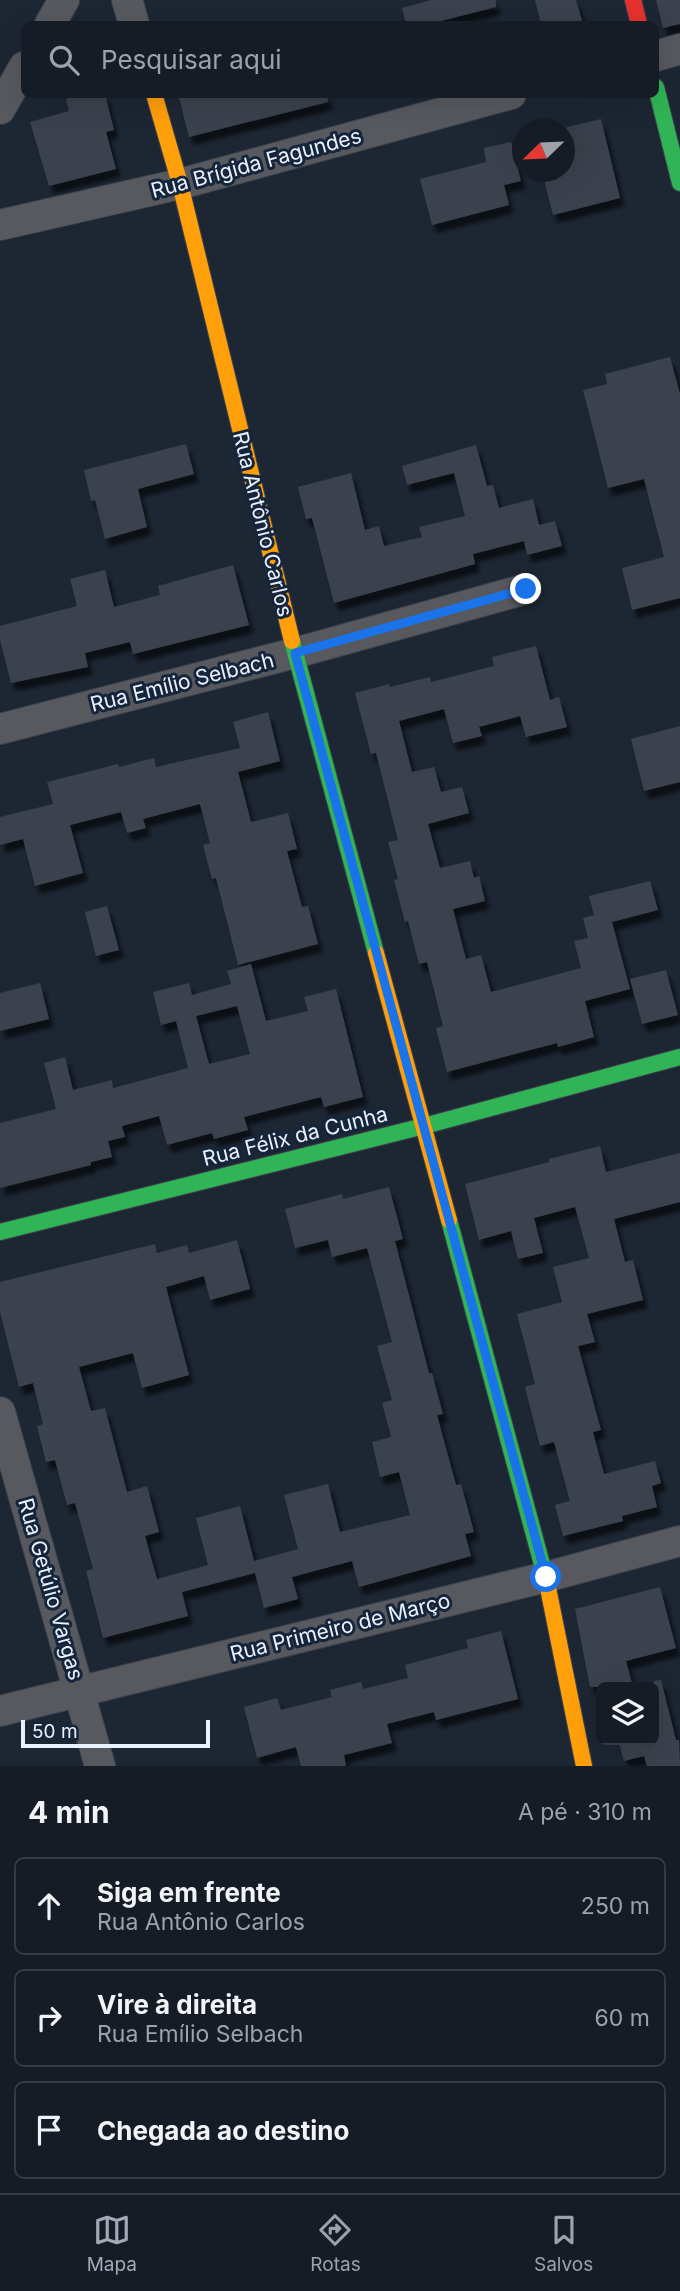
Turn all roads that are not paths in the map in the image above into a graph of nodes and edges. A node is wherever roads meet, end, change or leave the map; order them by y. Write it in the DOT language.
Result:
graph roads {
  1 [pos="64,0"];
  2 [pos="127,0"];
  3 [pos="633,0"];
  4 [pos="52,21"];
  5 [pos="133,21"];
  6 [pos="638,21"];
  7 [pos="680,49"];
  8 [pos="659,54"];
  9 [pos="21,72"];
  10 [pos="155,98"];
  11 [pos="496,98"];
  12 [pos="659,98"];
  13 [pos="0,109"];
  14 [pos="680,183"];
  15 [pos="180,184"];
  16 [pos="0,225"];
  17 [pos="526,589"];
  18 [pos="295,653"];
  19 [pos="0,729"];
  20 [pos="680,1057"];
  21 [pos="424,1126"];
  22 [pos="0,1232"];
  23 [pos="0,1412"];
  24 [pos="680,1541"];
  25 [pos="546,1577"];
  26 [pos="80,1690"];
  27 [pos="0,1710"];
  28 [pos="100,1766"];
  29 [pos="584,1766"];
  1 -- 4 [label="street"];
  2 -- 5 [label="street"];
  3 -- 6 [label="street"];
  7 -- 8 [label="street"];
  9 -- 13 [label="street"];
  10 -- 15 [label="street, Rua Antônio Carlos"];
  11 -- 15 [label="street, Rua Brígida Fagundes"];
  12 -- 14 [label="street"];
  15 -- 16 [label="street, Rua Brígida Fagundes"];
  15 -- 18 [label="street, Rua Antônio Carlos"];
  17 -- 18 [label="street, Rua Emílio Selbach"];
  18 -- 19 [label="street, Rua Emílio Selbach"];
  18 -- 21 [label="street, Rua Antônio Carlos"];
  20 -- 21 [label="street, Rua Félix da Cunha"];
  21 -- 22 [label="street, Rua Félix da Cunha"];
  21 -- 25 [label="street, Rua Antônio Carlos"];
  23 -- 26 [label="street, Rua Getúlio Vargas"];
  24 -- 25 [label="street, Rua Primeiro de Março"];
  25 -- 26 [label="street, Rua Primeiro de Março"];
  25 -- 29 [label="street, Rua Antônio Carlos"];
  26 -- 27 [label="street, Rua Primeiro de Março"];
  26 -- 28 [label="street, Rua Getúlio Vargas"];
}
